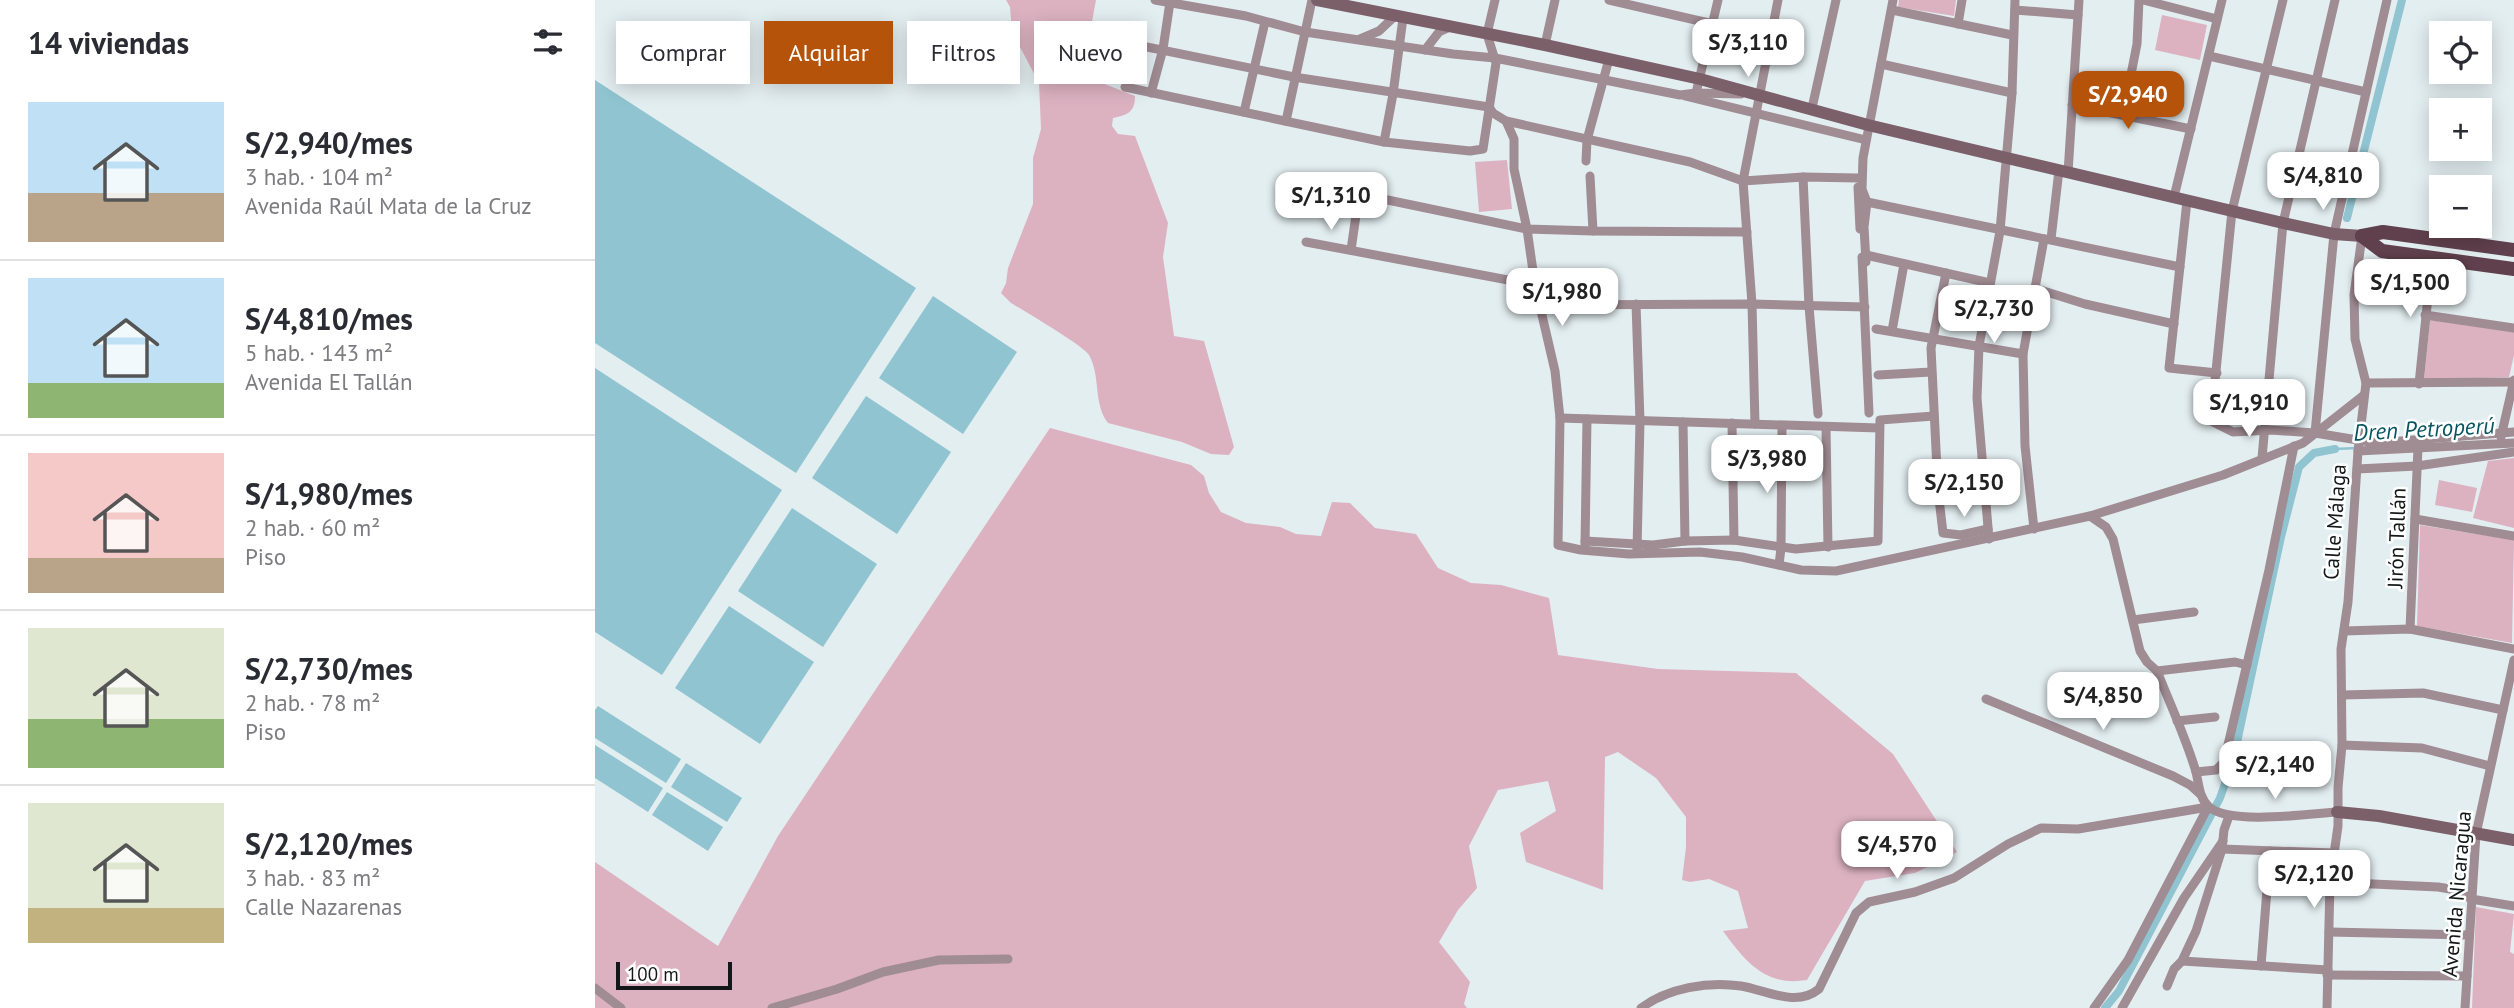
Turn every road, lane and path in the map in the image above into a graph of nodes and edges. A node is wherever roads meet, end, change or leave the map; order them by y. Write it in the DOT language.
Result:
graph roads {
  1 [pos="1155,0"];
  2 [pos="1314,0"];
  3 [pos="1495,0"];
  4 [pos="1555,0"];
  5 [pos="1609,0"];
  6 [pos="1718,0"];
  7 [pos="1778,0"];
  8 [pos="1836,0"];
  9 [pos="1962,0"];
  10 [pos="2079,0"];
  11 [pos="2141,0"];
  12 [pos="2222,0"];
  13 [pos="2283,0"];
  14 [pos="2335,0"];
  15 [pos="2387,0"];
  16 [pos="1170,2"];
  17 [pos="1893,5"];
  18 [pos="2015,5"];
  19 [pos="1382,6"];
  20 [pos="2078,15"];
  21 [pos="1399,17"];
  22 [pos="2217,19"];
  23 [pos="1265,22"];
  24 [pos="1713,24"];
  25 [pos="1958,24"];
  26 [pos="1450,27"];
  27 [pos="1305,32"];
  28 [pos="1487,34"];
  29 [pos="2012,35"];
  30 [pos="1358,39"];
  31 [pos="1399,45"];
  32 [pos="1545,45"];
  33 [pos="1147,46"];
  34 [pos="1163,49"];
  35 [pos="1425,50"];
  36 [pos="2209,56"];
  37 [pos="1495,58"];
  38 [pos="1609,59"];
  39 [pos="1881,64"];
  40 [pos="1254,68"];
  41 [pos="2267,69"];
  42 [pos="1294,77"];
  43 [pos="1603,78"];
  44 [pos="1700,79"];
  45 [pos="2317,80"];
  46 [pos="1125,87"];
  47 [pos="2366,92"];
  48 [pos="1151,93"];
  49 [pos="1696,93"];
  50 [pos="2012,93"];
  51 [pos="1393,94"];
  52 [pos="1760,94"];
  53 [pos="1680,95"];
  54 [pos="2072,104"];
  55 [pos="1489,107"];
  56 [pos="1812,108"];
  57 [pos="1244,112"];
  58 [pos="1756,114"];
  59 [pos="2123,115"];
  60 [pos="1286,121"];
  61 [pos="1506,121"];
  62 [pos="1868,125"];
  63 [pos="2191,129"];
  64 [pos="1587,140"];
  65 [pos="1866,140"];
  66 [pos="1384,142"];
  67 [pos="1863,158"];
  68 [pos="2007,158"];
  69 [pos="1586,161"];
  70 [pos="2063,172"];
  71 [pos="1590,176"];
  72 [pos="1803,177"];
  73 [pos="1858,178"];
  74 [pos="1742,181"];
  75 [pos="2181,199"];
  76 [pos="1867,202"];
  77 [pos="2232,211"];
  78 [pos="2283,223"];
  79 [pos="1527,229"];
  80 [pos="1593,231"];
  81 [pos="2000,231"];
  82 [pos="1747,232"];
  83 [pos="2334,234"];
  84 [pos="2362,236"];
  85 [pos="2048,239"];
  86 [pos="1306,242"];
  87 [pos="1351,250"];
  88 [pos="2514,250"];
  89 [pos="2431,258"];
  90 [pos="1904,264"];
  91 [pos="2180,267"];
  92 [pos="2514,269"];
  93 [pos="1946,273"];
  94 [pos="1990,283"];
  95 [pos="1535,285"];
  96 [pos="2034,288"];
  97 [pos="1636,304"];
  98 [pos="1752,304"];
  99 [pos="1540,305"];
  100 [pos="1809,306"];
  101 [pos="1865,307"];
  102 [pos="2425,316"];
  103 [pos="2174,324"];
  104 [pos="2514,328"];
  105 [pos="1876,329"];
  106 [pos="1892,331"];
  107 [pos="1932,338"];
  108 [pos="1979,346"];
  109 [pos="2022,354"];
  110 [pos="1931,372"];
  111 [pos="2217,373"];
  112 [pos="1878,375"];
  113 [pos="2514,381"];
  114 [pos="2366,383"];
  115 [pos="2419,384"];
  116 [pos="2364,395"];
  117 [pos="1869,413"];
  118 [pos="1818,414"];
  119 [pos="1934,416"];
  120 [pos="1560,418"];
  121 [pos="1587,419"];
  122 [pos="1640,421"];
  123 [pos="1683,422"];
  124 [pos="1732,423"];
  125 [pos="1755,424"];
  126 [pos="1782,426"];
  127 [pos="1826,427"];
  128 [pos="1879,428"];
  129 [pos="2264,430"];
  130 [pos="2514,432"];
  131 [pos="2315,433"];
  132 [pos="2502,433"];
  133 [pos="2514,443"];
  134 [pos="2500,444"];
  135 [pos="2294,446"];
  136 [pos="2358,446"];
  137 [pos="2418,448"];
  138 [pos="2514,452"];
  139 [pos="2262,458"];
  140 [pos="2417,466"];
  141 [pos="2357,469"];
  142 [pos="2108,511"];
  143 [pos="2090,516"];
  144 [pos="2415,519"];
  145 [pos="2034,529"];
  146 [pos="1988,534"];
  147 [pos="2514,536"];
  148 [pos="2113,539"];
  149 [pos="1734,540"];
  150 [pos="1685,541"];
  151 [pos="1585,546"];
  152 [pos="1828,547"];
  153 [pos="1781,548"];
  154 [pos="1637,550"];
  155 [pos="1779,565"];
  156 [pos="2194,612"];
  157 [pos="2133,620"];
  158 [pos="2410,629"];
  159 [pos="2344,631"];
  160 [pos="2514,649"];
  161 [pos="2514,660"];
  162 [pos="2247,665"];
  163 [pos="2157,671"];
  164 [pos="2342,695"];
  165 [pos="1986,699"];
  166 [pos="2503,710"];
  167 [pos="2215,717"];
  168 [pos="2177,721"];
  169 [pos="2342,745"];
  170 [pos="2490,766"];
  171 [pos="2195,771"];
  172 [pos="2172,776"];
  173 [pos="2200,794"];
  174 [pos="2209,807"];
  175 [pos="2337,812"];
  176 [pos="2229,816"];
  177 [pos="2476,834"];
  178 [pos="2514,840"];
  179 [pos="2222,845"];
  180 [pos="2270,852"];
  181 [pos="2333,853"];
  182 [pos="2330,882"];
  183 [pos="2471,899"];
  184 [pos="2514,906"];
  185 [pos="2329,932"];
  186 [pos="2469,935"];
  187 [pos="1008,959"];
  188 [pos="2182,961"];
  189 [pos="2261,966"];
  190 [pos="2327,973"];
  191 [pos="2467,976"];
  192 [pos="2167,986"];
  193 [pos="595,988"];
  194 [pos="621,1008"];
  195 [pos="772,1008"];
  196 [pos="1641,1008"];
  197 [pos="2094,1008"];
  198 [pos="2122,1008"];
  199 [pos="2327,1008"];
  200 [pos="2465,1008"];
  1 -- 16 [label="street"];
  2 -- 19 [label="street"];
  2 -- 27 [label="street"];
  3 -- 28 [label="street"];
  4 -- 32 [label="street"];
  5 -- 24 [label="street"];
  6 -- 24 [label="street"];
  7 -- 52 [label="street"];
  8 -- 56 [label="street"];
  9 -- 25 [label="street"];
  10 -- 20 [label="street"];
  11 -- 22 [label="street"];
  11 -- 59 [label="street"];
  12 -- 22 [label="street"];
  13 -- 41 [label="street"];
  14 -- 45 [label="street"];
  15 -- 47 [label="street"];
  16 -- 23 [label="street"];
  16 -- 34 [label="street"];
  17 -- 25 [label="street"];
  17 -- 39 [label="street"];
  18 -- 20 [label="street"];
  18 -- 29 [label="street"];
  19 -- 21 [label="street"];
  20 -- 54 [label="street"];
  21 -- 26 [label="street"];
  21 -- 30 [label="street"];
  21 -- 31 [label="street"];
  22 -- 36 [label="street"];
  23 -- 27 [label="street"];
  23 -- 40 [label="street"];
  24 -- 44 [label="street"];
  25 -- 29 [label="street"];
  26 -- 28 [label="street"];
  26 -- 35 [label="street"];
  27 -- 30 [label="street"];
  27 -- 42 [label="street"];
  28 -- 32 [label="street"];
  28 -- 37 [label="street"];
  29 -- 50 [label="street"];
  30 -- 31 [label="street"];
  31 -- 35 [label="street"];
  31 -- 51 [label="street"];
  32 -- 38 [label="street"];
  33 -- 34 [label="street"];
  34 -- 40 [label="street"];
  34 -- 48 [label="street"];
  35 -- 37 [label="street"];
  36 -- 41 [label="street"];
  36 -- 63 [label="street"];
  37 -- 43 [label="street"];
  37 -- 55 [label="street"];
  38 -- 43 [label="street"];
  38 -- 44 [label="street"];
  39 -- 50 [label="street"];
  39 -- 62 [label="street"];
  40 -- 42 [label="street"];
  40 -- 57 [label="street"];
  41 -- 45 [label="street"];
  41 -- 77 [label="street"];
  42 -- 51 [label="street"];
  42 -- 60 [label="street"];
  43 -- 53 [label="street"];
  43 -- 64 [label="street"];
  44 -- 49 [label="street"];
  44 -- 52 [label="street"];
  45 -- 47 [label="street"];
  45 -- 78 [label="street"];
  46 -- 48 [label="street"];
  47 -- 83 [label="street"];
  48 -- 57 [label="street"];
  49 -- 52 [label="street"];
  49 -- 53 [label="street"];
  50 -- 68 [label="street"];
  51 -- 55 [label="street"];
  51 -- 66 [label="street"];
  52 -- 56 [label="street"];
  52 -- 58 [label="street"];
  53 -- 58 [label="street"];
  54 -- 59 [label="street"];
  54 -- 70 [label="street"];
  55 -- 61 [label="street"];
  55 -- 66 [label="street"];
  56 -- 62 [label="street"];
  57 -- 60 [label="street"];
  58 -- 65 [label="street"];
  58 -- 74 [label="street"];
  59 -- 63 [label="street"];
  60 -- 66 [label="street"];
  61 -- 64 [label="street"];
  61 -- 79 [label="street"];
  62 -- 65 [label="street"];
  62 -- 68 [label="street"];
  63 -- 75 [label="street"];
  64 -- 69 [label="street"];
  64 -- 74 [label="street"];
  65 -- 67 [label="street"];
  67 -- 73 [label="street"];
  67 -- 76 [label="street"];
  68 -- 70 [label="street"];
  68 -- 81 [label="street"];
  70 -- 75 [label="street"];
  70 -- 85 [label="street"];
  71 -- 80 [label="street"];
  72 -- 73 [label="street"];
  72 -- 74 [label="street"];
  72 -- 100 [label="street"];
  73 -- 101 [label="street"];
  74 -- 82 [label="street"];
  75 -- 77 [label="street"];
  75 -- 91 [label="street"];
  76 -- 81 [label="street"];
  76 -- 90 [label="street"];
  77 -- 78 [label="street"];
  77 -- 111 [label="street"];
  78 -- 83 [label="street"];
  78 -- 129 [label="street"];
  79 -- 80 [label="street"];
  79 -- 87 [label="street"];
  79 -- 95 [label="street"];
  80 -- 82 [label="street"];
  81 -- 85 [label="street"];
  81 -- 94 [label="street"];
  82 -- 98 [label="street"];
  83 -- 84 [label="street"];
  83 -- 131 [label="street"];
  84 -- 88 [label="main road"];
  84 -- 89 [label="main road"];
  84 -- 114 [label="street, Calle Málaga"];
  85 -- 91 [label="street"];
  85 -- 96 [label="street"];
  86 -- 87 [label="street"];
  87 -- 95 [label="street"];
  89 -- 92 [label="main road"];
  89 -- 102 [label="street"];
  90 -- 93 [label="street"];
  90 -- 106 [label="street"];
  91 -- 103 [label="street"];
  93 -- 94 [label="street"];
  93 -- 107 [label="street"];
  94 -- 108 [label="street"];
  95 -- 99 [label="street"];
  96 -- 103 [label="street"];
  96 -- 109 [label="street"];
  97 -- 98 [label="street"];
  97 -- 99 [label="street"];
  97 -- 122 [label="street"];
  98 -- 100 [label="street"];
  98 -- 125 [label="street"];
  99 -- 120 [label="street"];
  100 -- 101 [label="street"];
  100 -- 118 [label="street"];
  101 -- 117 [label="street"];
  102 -- 104 [label="street"];
  102 -- 115 [label="street"];
  103 -- 111 [label="street"];
  105 -- 106 [label="street"];
  106 -- 107 [label="street"];
  107 -- 108 [label="street"];
  107 -- 110 [label="street"];
  108 -- 109 [label="street"];
  108 -- 146 [label="street"];
  109 -- 145 [label="street"];
  110 -- 112 [label="street"];
  110 -- 119 [label="street"];
  111 -- 129 [label="street"];
  113 -- 115 [label="street"];
  113 -- 132 [label="street"];
  114 -- 115 [label="street"];
  114 -- 116 [label="street, Calle Málaga"];
  116 -- 131 [label="street"];
  116 -- 136 [label="street, Calle Málaga"];
  119 -- 128 [label="street"];
  119 -- 146 [label="street"];
  120 -- 121 [label="street"];
  120 -- 151 [label="street"];
  121 -- 122 [label="street"];
  121 -- 151 [label="street"];
  122 -- 123 [label="street"];
  122 -- 154 [label="street"];
  123 -- 124 [label="street"];
  123 -- 150 [label="street"];
  124 -- 125 [label="street"];
  124 -- 149 [label="street"];
  125 -- 126 [label="street"];
  126 -- 127 [label="street"];
  126 -- 153 [label="street"];
  127 -- 128 [label="street"];
  127 -- 152 [label="street"];
  128 -- 152 [label="street"];
  129 -- 131 [label="street"];
  129 -- 139 [label="street"];
  130 -- 132 [label="street"];
  131 -- 135 [label="street"];
  131 -- 136 [label="street"];
  132 -- 134 [label="street"];
  132 -- 136 [label="street"];
  133 -- 134 [label="street"];
  134 -- 137 [label="street"];
  135 -- 139 [label="street"];
  135 -- 162 [label="street"];
  136 -- 137 [label="street"];
  136 -- 141 [label="street, Calle Málaga"];
  137 -- 140 [label="street, Jirón Tallán"];
  138 -- 140 [label="street"];
  139 -- 142 [label="street"];
  140 -- 141 [label="street"];
  140 -- 144 [label="street, Jirón Tallán"];
  141 -- 159 [label="street, Calle Málaga"];
  142 -- 143 [label="street"];
  142 -- 148 [label="street"];
  143 -- 145 [label="street"];
  143 -- 148 [label="street"];
  144 -- 147 [label="street"];
  144 -- 158 [label="street, Jirón Tallán"];
  145 -- 146 [label="street"];
  146 -- 155 [label="street"];
  148 -- 157 [label="street"];
  149 -- 150 [label="street"];
  149 -- 153 [label="street"];
  150 -- 154 [label="street"];
  151 -- 154 [label="street"];
  152 -- 153 [label="street"];
  153 -- 155 [label="street"];
  154 -- 155 [label="street"];
  156 -- 157 [label="street"];
  157 -- 163 [label="street"];
  158 -- 159 [label="street"];
  158 -- 160 [label="street"];
  159 -- 164 [label="street, Calle Málaga"];
  161 -- 166 [label="street, Avenida Nicaragua"];
  162 -- 163 [label="street"];
  162 -- 171 [label="street"];
  163 -- 168 [label="street"];
  164 -- 166 [label="street"];
  164 -- 169 [label="street, Calle Málaga"];
  165 -- 172 [label="street"];
  166 -- 170 [label="street, Avenida Nicaragua"];
  167 -- 168 [label="street"];
  168 -- 171 [label="street"];
  169 -- 170 [label="street"];
  169 -- 175 [label="street, Calle Málaga"];
  170 -- 177 [label="street, Avenida Nicaragua"];
  171 -- 172 [label="street"];
  171 -- 173 [label="street"];
  172 -- 173 [label="street"];
  173 -- 174 [label="street"];
  174 -- 176 [label="street"];
  174 -- 196 [label="street"];
  174 -- 197 [label="street"];
  175 -- 176 [label="street"];
  175 -- 177 [label="street"];
  175 -- 181 [label="street, Calle Málaga"];
  176 -- 179 [label="street"];
  177 -- 178 [label="street"];
  177 -- 183 [label="street, Avenida Nicaragua"];
  179 -- 180 [label="street"];
  179 -- 188 [label="street"];
  179 -- 198 [label="street"];
  180 -- 181 [label="street"];
  180 -- 189 [label="street"];
  181 -- 182 [label="street, Calle Málaga"];
  182 -- 183 [label="street"];
  182 -- 185 [label="street, Calle Málaga"];
  183 -- 184 [label="street"];
  183 -- 186 [label="street, Avenida Nicaragua"];
  185 -- 186 [label="street"];
  185 -- 190 [label="street, Calle Málaga"];
  186 -- 191 [label="street, Avenida Nicaragua"];
  187 -- 195 [label="street"];
  188 -- 189 [label="street"];
  188 -- 192 [label="street"];
  189 -- 190 [label="street"];
  190 -- 191 [label="street"];
  190 -- 199 [label="street, Calle Málaga"];
  191 -- 200 [label="street, Avenida Nicaragua"];
  193 -- 194 [label="street"];
}
